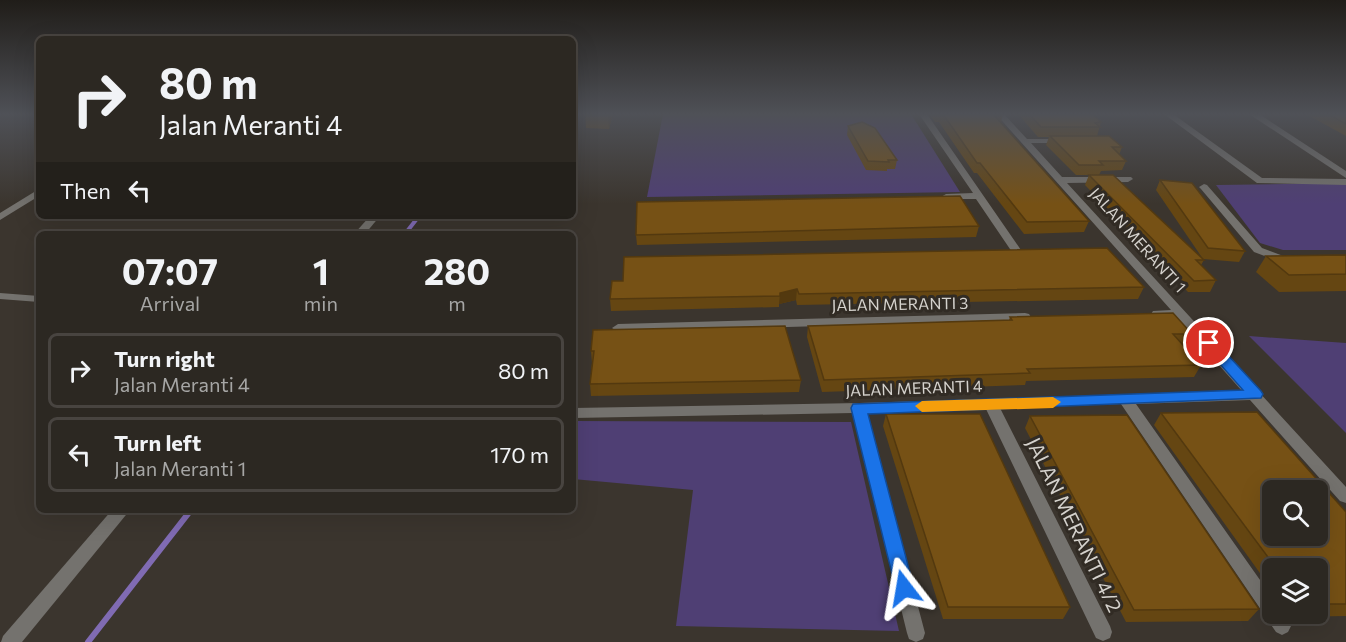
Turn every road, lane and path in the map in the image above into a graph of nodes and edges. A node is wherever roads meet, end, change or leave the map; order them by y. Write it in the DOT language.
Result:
graph roads {
  1 [pos="943,144"];
  2 [pos="1027,144"];
  3 [pos="1209,144"];
  4 [pos="1299,144"];
  5 [pos="1346,175"];
  6 [pos="1128,179"];
  7 [pos="1061,180"];
  8 [pos="1346,182"];
  9 [pos="1204,187"];
  10 [pos="36,194"];
  11 [pos="978,196"];
  12 [pos="936,197"];
  13 [pos="0,217"];
  14 [pos="372,219"];
  15 [pos="362,231"];
  16 [pos="1016,250"];
  17 [pos="1291,259"];
  18 [pos="0,296"];
  19 [pos="36,299"];
  20 [pos="1148,314"];
  21 [pos="1183,314"];
  22 [pos="1033,317"];
  23 [pos="618,328"];
  24 [pos="1256,394"];
  25 [pos="1125,399"];
  26 [pos="991,404"];
  27 [pos="859,408"];
  28 [pos="576,413"];
  29 [pos="1346,497"];
  30 [pos="119,513"];
  31 [pos="1262,598"];
  32 [pos="1103,632"];
  33 [pos="916,633"];
  34 [pos="9,642"];
  1 -- 11 [label="street"];
  2 -- 7 [label="street, JALAN MERANTI 1"];
  3 -- 8 [label="street"];
  4 -- 5 [label="street"];
  6 -- 7 [label="street"];
  7 -- 21 [label="street, JALAN MERANTI 1"];
  9 -- 17 [label="street"];
  10 -- 13 [label="street"];
  11 -- 12 [label="street"];
  11 -- 16 [label="street"];
  14 -- 15 [label="street"];
  18 -- 19 [label="street"];
  20 -- 21 [label="street"];
  21 -- 24 [label="street, JALAN MERANTI 1"];
  22 -- 23 [label="street, JALAN MERANTI 3"];
  24 -- 25 [label="street, JALAN MERANTI 4"];
  24 -- 29 [label="street, JALAN MERANTI 1"];
  25 -- 26 [label="street, JALAN MERANTI 4"];
  25 -- 31 [label="street"];
  26 -- 27 [label="street, JALAN MERANTI 4"];
  26 -- 32 [label="street, JALAN MERANTI 4/2"];
  27 -- 28 [label="street, JALAN MERANTI 4"];
  27 -- 33 [label="street"];
  30 -- 34 [label="street"];
}
